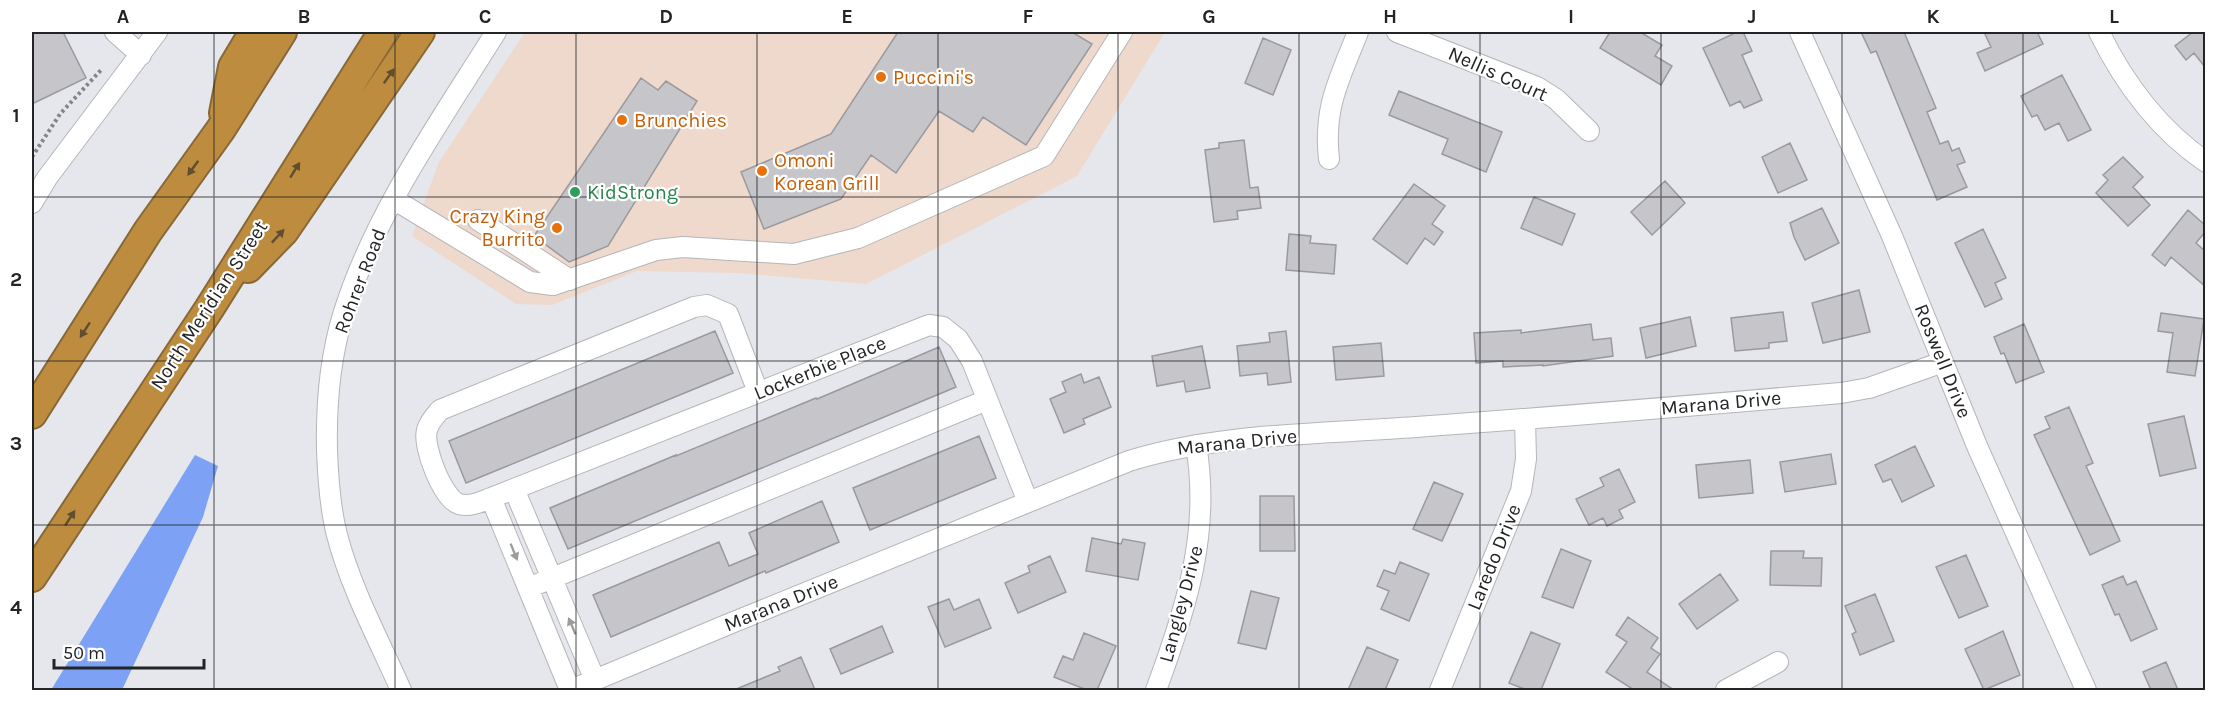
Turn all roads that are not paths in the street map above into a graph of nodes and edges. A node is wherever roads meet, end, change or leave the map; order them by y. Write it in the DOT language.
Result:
graph roads {
  1 [pos="114,32"];
  2 [pos="157,32"];
  3 [pos="254,32"];
  4 [pos="282,32"];
  5 [pos="382,32"];
  6 [pos="420,32"];
  7 [pos="496,32"];
  8 [pos="1122,32"];
  9 [pos="1358,32"];
  10 [pos="1397,32"];
  11 [pos="1800,32"];
  12 [pos="2099,32"];
  13 [pos="141,55"];
  14 [pos="221,129"];
  15 [pos="1589,131"];
  16 [pos="1329,159"];
  17 [pos="2205,162"];
  18 [pos="39,173"];
  19 [pos="395,200"];
  20 [pos="32,203"];
  21 [pos="478,220"];
  22 [pos="570,280"];
  23 [pos="208,309"];
  24 [pos="1943,362"];
  25 [pos="758,392"];
  26 [pos="987,400"];
  27 [pos="32,414"];
  28 [pos="1525,419"];
  29 [pos="1196,445"];
  30 [pos="514,489"];
  31 [pos="491,498"];
  32 [pos="1028,502"];
  33 [pos="32,577"];
  34 [pos="552,578"];
  35 [pos="528,588"];
  36 [pos="1778,662"];
  37 [pos="580,687"];
  38 [pos="401,690"];
  39 [pos="1156,690"];
  40 [pos="1440,690"];
  41 [pos="1726,690"];
  42 [pos="2086,690"];
  1 -- 13 [label="street"];
  2 -- 13 [label="street"];
  3 -- 14 [label="highway"];
  4 -- 14 [label="highway"];
  23 -- 5 [label="highway, North Meridian Street, one-way"];
  23 -- 6 [label="highway, one-way"];
  7 -- 19 [label="street, Rohrer Road"];
  8 -- 22 [label="street"];
  9 -- 16 [label="street"];
  10 -- 15 [label="street, Nellis Court"];
  11 -- 24 [label="street, Roswell Drive"];
  12 -- 17 [label="street"];
  13 -- 18 [label="street"];
  14 -- 27 [label="highway, one-way"];
  18 -- 20 [label="street"];
  19 -- 22 [label="street"];
  19 -- 38 [label="street, Rohrer Road"];
  21 -- 22 [label="street"];
  33 -- 23 [label="highway, North Meridian Street, one-way"];
  24 -- 28 [label="street, Marana Drive"];
  24 -- 42 [label="street, Roswell Drive"];
  25 -- 26 [label="street, Lockerbie Place"];
  25 -- 30 [label="street, Lockerbie Place"];
  25 -- 31 [label="street, Lockerbie Place"];
  26 -- 32 [label="street, Lockerbie Place"];
  26 -- 34 [label="street"];
  28 -- 29 [label="street, Marana Drive"];
  28 -- 40 [label="street, Laredo Drive"];
  29 -- 32 [label="street, Marana Drive"];
  29 -- 39 [label="street, Langley Drive"];
  30 -- 31 [label="street, Lockerbie Place"];
  30 -- 34 [label="street"];
  31 -- 35 [label="street, one-way"];
  32 -- 37 [label="street, Marana Drive"];
  34 -- 35 [label="street"];
  37 -- 34 [label="street, one-way"];
  35 -- 37 [label="street"];
  36 -- 41 [label="street"];
}
